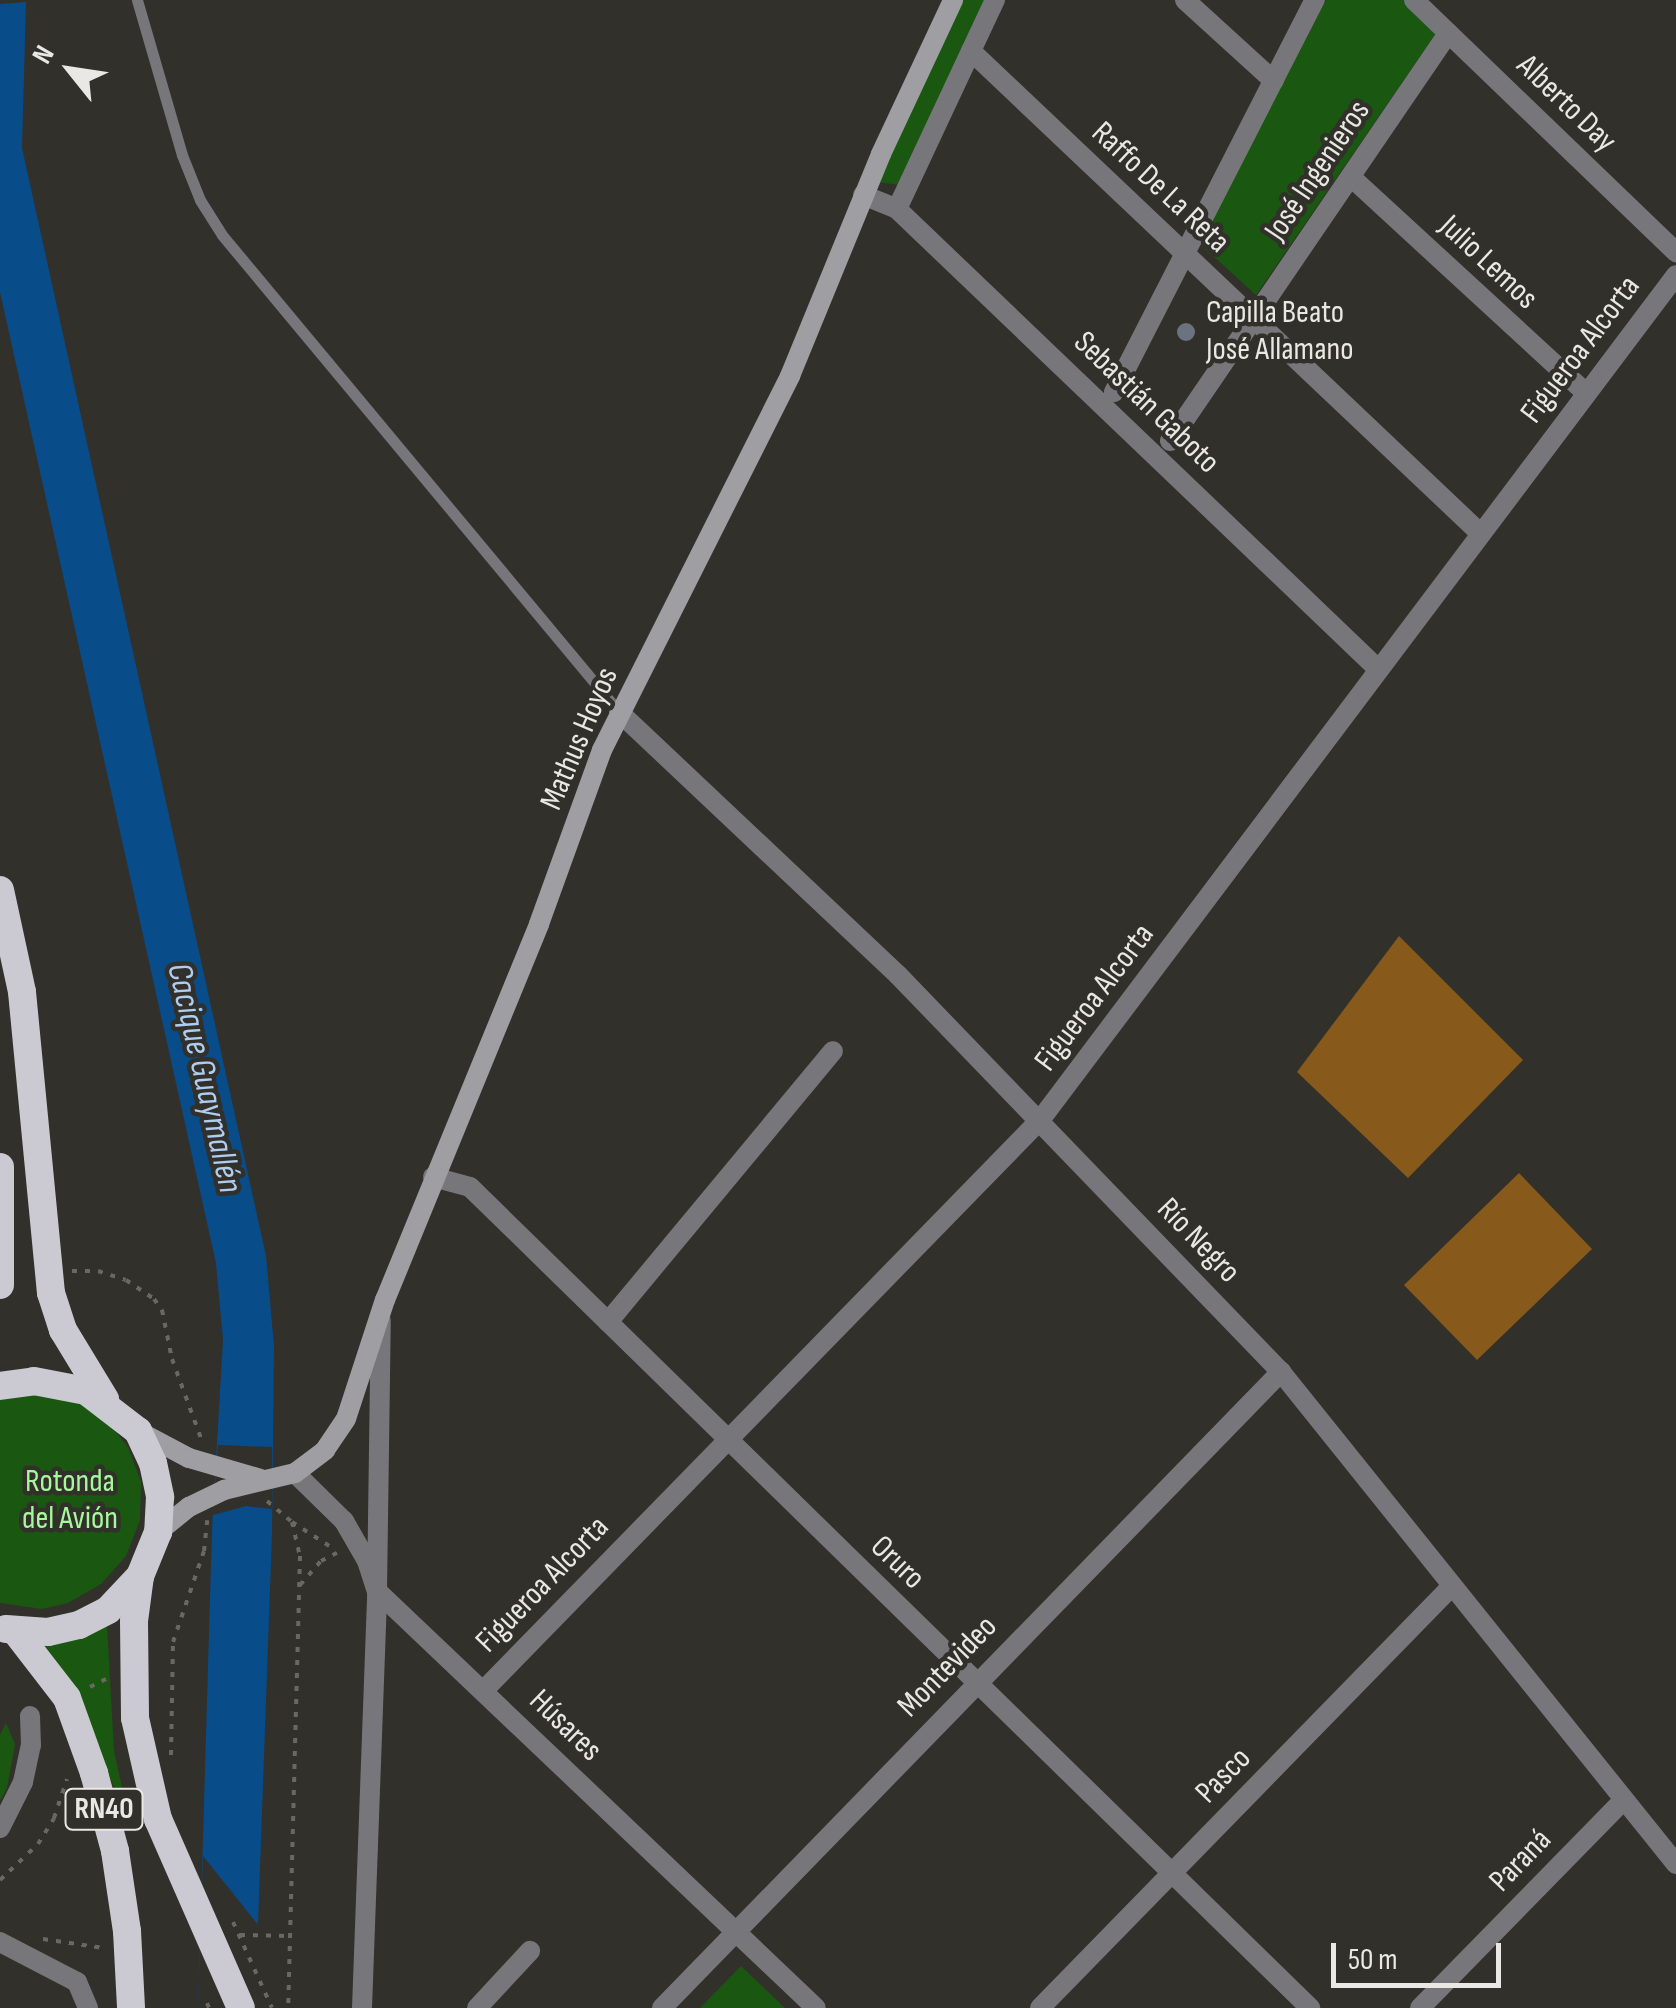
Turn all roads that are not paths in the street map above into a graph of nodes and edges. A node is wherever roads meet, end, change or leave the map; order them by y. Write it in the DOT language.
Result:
graph roads {
  1 [pos="138,0"];
  2 [pos="953,0"];
  3 [pos="994,0"];
  4 [pos="1185,0"];
  5 [pos="1315,0"];
  6 [pos="1414,0"];
  7 [pos="1448,33"];
  8 [pos="971,51"];
  9 [pos="1274,81"];
  10 [pos="1350,176"];
  11 [pos="864,196"];
  12 [pos="896,209"];
  13 [pos="1182,251"];
  14 [pos="1676,252"];
  15 [pos="1676,274"];
  16 [pos="1254,318"];
  17 [pos="1114,392"];
  18 [pos="1586,393"];
  19 [pos="1170,441"];
  20 [pos="1481,534"];
  21 [pos="1377,668"];
  22 [pos="619,712"];
  23 [pos="0,890"];
  24 [pos="832,1051"];
  25 [pos="1041,1119"];
  26 [pos="0,1167"];
  27 [pos="433,1177"];
  28 [pos="0,1286"];
  29 [pos="381,1312"];
  30 [pos="608,1322"];
  31 [pos="1281,1372"];
  32 [pos="0,1386"];
  33 [pos="108,1405"];
  34 [pos="138,1431"];
  35 [pos="726,1438"];
  36 [pos="295,1474"];
  37 [pos="267,1479"];
  38 [pos="158,1532"];
  39 [pos="140,1576"];
  40 [pos="1452,1587"];
  41 [pos="377,1592"];
  42 [pos="8,1629"];
  43 [pos="975,1682"];
  44 [pos="484,1690"];
  45 [pos="30,1716"];
  46 [pos="1624,1800"];
  47 [pos="0,1828"];
  48 [pos="1676,1864"];
  49 [pos="1172,1873"];
  50 [pos="736,1931"];
  51 [pos="0,1942"];
  52 [pos="530,1951"];
  53 [pos="88,2008"];
  54 [pos="131,2008"];
  55 [pos="241,2008"];
  56 [pos="362,2008"];
  57 [pos="477,2008"];
  58 [pos="662,2008"];
  59 [pos="816,2008"];
  60 [pos="1040,2008"];
  61 [pos="1310,2008"];
  62 [pos="1420,2008"];
  1 -- 22 [label="lane"];
  2 -- 11 [label="main road, Mathus Hoyos"];
  3 -- 8 [label="street"];
  4 -- 9 [label="street"];
  5 -- 9 [label="street"];
  6 -- 7 [label="street, Alberto Day"];
  7 -- 10 [label="street, José Ingenieros"];
  7 -- 14 [label="street, Alberto Day"];
  8 -- 12 [label="street"];
  8 -- 13 [label="street, Raffo De La Reta"];
  9 -- 13 [label="street"];
  10 -- 16 [label="street, José Ingenieros"];
  10 -- 18 [label="street, Julio Lemos"];
  11 -- 12 [label="street, Sebastián Gaboto"];
  11 -- 22 [label="main road, Mathus Hoyos"];
  12 -- 21 [label="street, Sebastián Gaboto"];
  13 -- 16 [label="street, Raffo De La Reta"];
  13 -- 17 [label="street"];
  15 -- 18 [label="street, Figueroa Alcorta"];
  16 -- 19 [label="street, José Ingenieros"];
  16 -- 20 [label="street, Raffo De La Reta"];
  18 -- 20 [label="street, Figueroa Alcorta"];
  20 -- 21 [label="street, Figueroa Alcorta"];
  21 -- 25 [label="street, Figueroa Alcorta"];
  22 -- 25 [label="street, Río Negro"];
  22 -- 27 [label="main road, Mathus Hoyos"];
  23 -- 33 [label="highway, RN40"];
  24 -- 30 [label="street"];
  25 -- 31 [label="street, Río Negro"];
  25 -- 35 [label="street, Figueroa Alcorta"];
  26 -- 28 [label="highway"];
  27 -- 29 [label="main road, Mathus Hoyos"];
  27 -- 30 [label="street, Oruro"];
  29 -- 36 [label="main road, Mathus Hoyos"];
  29 -- 41 [label="street"];
  30 -- 35 [label="street, Oruro"];
  31 -- 40 [label="street, Río Negro"];
  31 -- 43 [label="street, Montevideo"];
  32 -- 33 [label="highway"];
  33 -- 34 [label="highway, RN40"];
  34 -- 37 [label="main road"];
  34 -- 38 [label="highway, RN40"];
  35 -- 43 [label="street, Oruro"];
  35 -- 44 [label="street, Figueroa Alcorta"];
  36 -- 37 [label="main road"];
  36 -- 41 [label="street, Húsares"];
  37 -- 38 [label="main road"];
  38 -- 39 [label="highway, RN40"];
  39 -- 42 [label="highway"];
  39 -- 55 [label="highway, RN40"];
  40 -- 46 [label="street, Río Negro"];
  40 -- 49 [label="street, Pasco"];
  41 -- 44 [label="street, Húsares"];
  41 -- 56 [label="street"];
  42 -- 54 [label="highway, RN40"];
  43 -- 49 [label="street, Oruro"];
  43 -- 50 [label="street, Montevideo"];
  44 -- 50 [label="street, Húsares"];
  45 -- 47 [label="street"];
  46 -- 48 [label="street, Río Negro"];
  46 -- 62 [label="street, Paraná"];
  49 -- 60 [label="street, Pasco"];
  49 -- 61 [label="street, Oruro"];
  50 -- 58 [label="street, Montevideo"];
  50 -- 59 [label="street, Húsares"];
  51 -- 53 [label="street"];
  52 -- 57 [label="street"];
}
